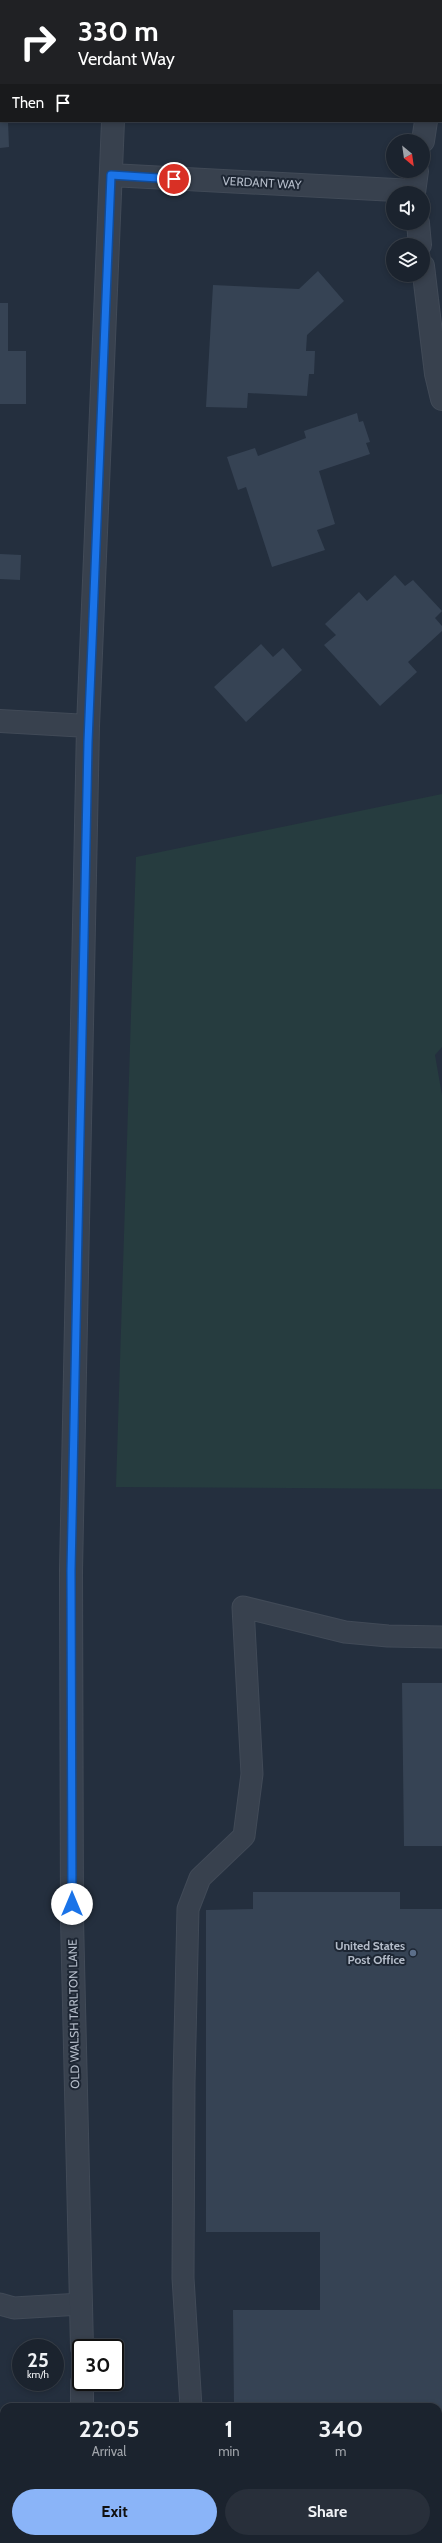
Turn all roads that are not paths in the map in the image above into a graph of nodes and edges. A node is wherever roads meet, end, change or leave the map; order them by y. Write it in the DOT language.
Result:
graph roads {
  1 [pos="114,122"];
  2 [pos="426,122"];
  3 [pos="424,134"];
  4 [pos="111,175"];
  5 [pos="415,185"];
  6 [pos="425,282"];
  7 [pos="442,399"];
  8 [pos="0,721"];
  9 [pos="88,726"];
  10 [pos="442,1637"];
  11 [pos="0,2304"];
  12 [pos="81,2304"];
  13 [pos="82,2339"];
  14 [pos="82,2391"];
  15 [pos="82,2403"];
  16 [pos="192,2403"];
  1 -- 4 [label="street, OLD WALSH TARLTON LANE"];
  2 -- 3 [label="street"];
  4 -- 5 [label="street, VERDANT WAY"];
  4 -- 9 [label="street, OLD WALSH TARLTON LANE"];
  6 -- 7 [label="street"];
  8 -- 9 [label="street"];
  9 -- 12 [label="street, OLD WALSH TARLTON LANE"];
  10 -- 16 [label="lane"];
  11 -- 12 [label="lane"];
  12 -- 13 [label="street, OLD WALSH TARLTON LANE"];
  14 -- 15 [label="street"];
}
